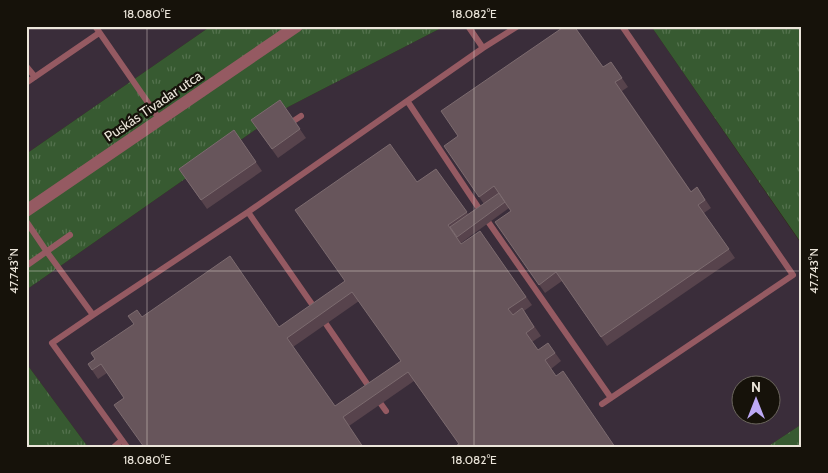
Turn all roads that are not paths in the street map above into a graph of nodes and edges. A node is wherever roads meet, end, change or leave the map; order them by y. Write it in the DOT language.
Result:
graph roads {
  1 [pos="95,26"];
  2 [pos="468,26"];
  3 [pos="518,26"];
  4 [pos="622,26"];
  5 [pos="288,28"];
  6 [pos="99,33"];
  7 [pos="483,48"];
  8 [pos="26,66"];
  9 [pos="35,77"];
  10 [pos="26,83"];
  11 [pos="408,102"];
  12 [pos="160,120"];
  13 [pos="26,212"];
  14 [pos="248,212"];
  15 [pos="483,214"];
  16 [pos="26,221"];
  17 [pos="489,222"];
  18 [pos="70,235"];
  19 [pos="47,252"];
  20 [pos="26,266"];
  21 [pos="318,313"];
  22 [pos="93,315"];
  23 [pos="326,324"];
  24 [pos="373,393"];
  25 [pos="611,398"];
  26 [pos="380,404"];
  27 [pos="602,404"];
  28 [pos="386,411"];
  29 [pos="122,440"];
  30 [pos="114,447"];
  31 [pos="127,447"];
  1 -- 6 [label="lane"];
  2 -- 7 [label="lane"];
  3 -- 7 [label="lane"];
  4 -- 25 [label="lane"];
  5 -- 12 [label="street, Puskás Tivadar utca"];
  6 -- 9 [label="lane"];
  6 -- 12 [label="lane"];
  7 -- 11 [label="lane"];
  8 -- 9 [label="lane"];
  9 -- 10 [label="lane"];
  11 -- 14 [label="lane"];
  11 -- 15 [label="lane"];
  12 -- 13 [label="street, Puskás Tivadar utca"];
  14 -- 21 [label="lane"];
  14 -- 22 [label="lane"];
  16 -- 19 [label="lane"];
  17 -- 25 [label="lane"];
  18 -- 19 [label="lane"];
  19 -- 20 [label="lane"];
  19 -- 22 [label="lane"];
  22 -- 29 [label="lane"];
  23 -- 24 [label="lane"];
  25 -- 27 [label="lane"];
  26 -- 28 [label="lane"];
  29 -- 30 [label="lane"];
  29 -- 31 [label="lane"];
}
